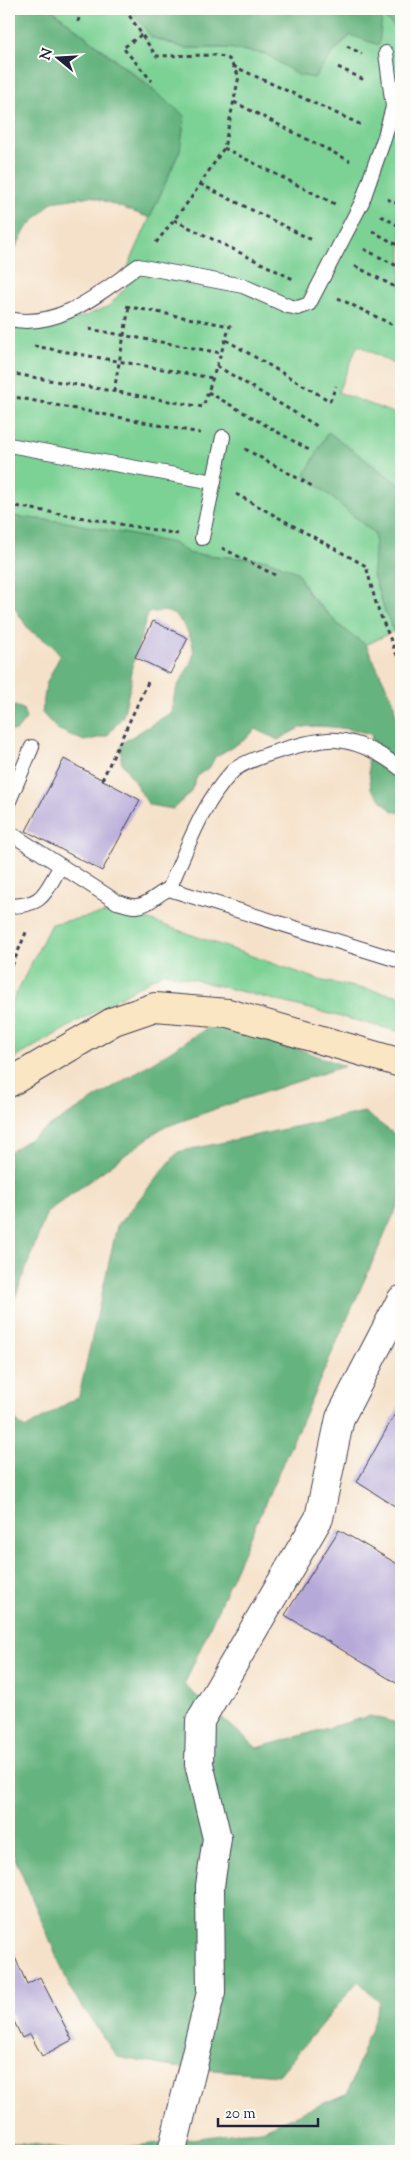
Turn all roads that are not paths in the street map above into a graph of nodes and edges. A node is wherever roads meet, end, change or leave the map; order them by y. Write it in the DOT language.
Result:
graph roads {
  1 [pos="386,53"];
  2 [pos="9,319"];
  3 [pos="223,437"];
  4 [pos="9,445"];
  5 [pos="214,482"];
  6 [pos="202,538"];
  7 [pos="32,747"];
  8 [pos="401,768"];
  9 [pos="9,801"];
  10 [pos="9,830"];
  11 [pos="61,866"];
  12 [pos="169,889"];
  13 [pos="9,906"];
  14 [pos="401,962"];
  15 [pos="401,1063"];
  16 [pos="9,1083"];
  17 [pos="401,1300"];
  18 [pos="172,2151"];
  1 -- 2 [label="lane"];
  3 -- 5 [label="lane"];
  4 -- 5 [label="lane"];
  5 -- 6 [label="lane"];
  7 -- 9 [label="lane"];
  8 -- 12 [label="lane"];
  10 -- 11 [label="lane"];
  11 -- 12 [label="lane"];
  11 -- 13 [label="lane"];
  12 -- 14 [label="lane"];
  15 -- 16 [label="street"];
  17 -- 18 [label="street"];
}
